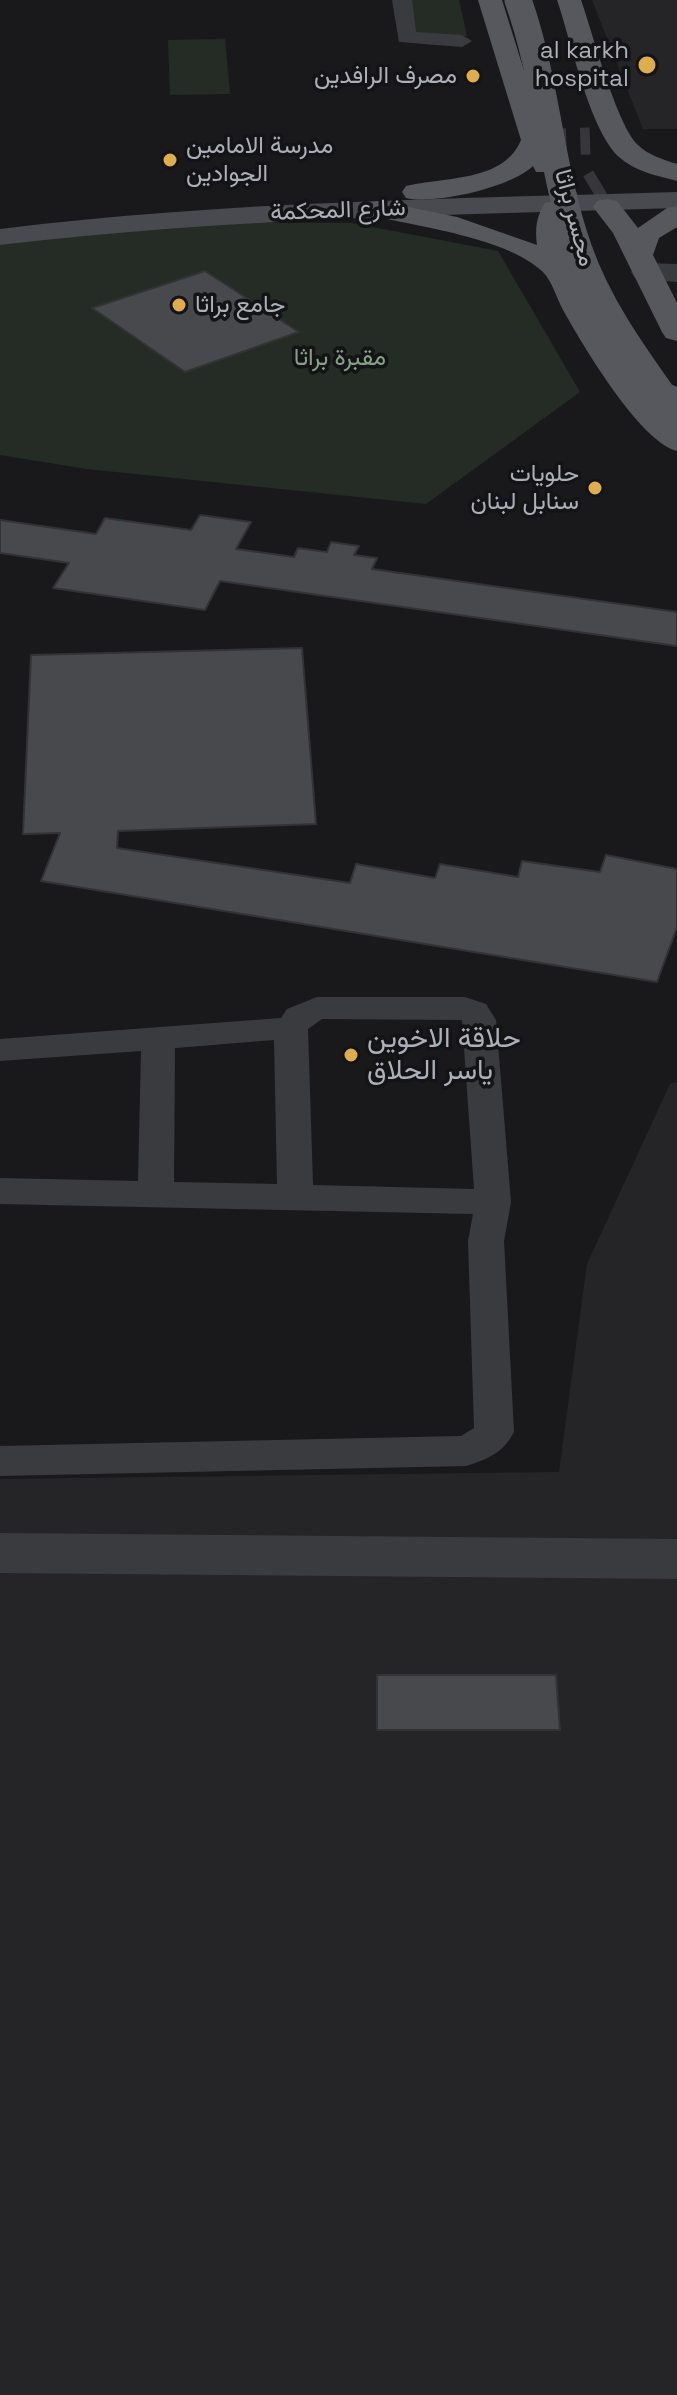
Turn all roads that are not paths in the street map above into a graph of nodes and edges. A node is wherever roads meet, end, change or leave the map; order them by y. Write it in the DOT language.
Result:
graph roads {
  1 [pos="402,0"];
  2 [pos="490,0"];
  3 [pos="518,0"];
  4 [pos="541,0"];
  5 [pos="569,0"];
  6 [pos="462,41"];
  7 [pos="571,99"];
  8 [pos="611,122"];
  9 [pos="534,134"];
  10 [pos="590,141"];
  11 [pos="677,173"];
  12 [pos="608,184"];
  13 [pos="677,185"];
  14 [pos="416,192"];
  15 [pos="546,193"];
  16 [pos="677,200"];
  17 [pos="379,209"];
  18 [pos="677,214"];
  19 [pos="0,220"];
  20 [pos="0,237"];
  21 [pos="642,265"];
  22 [pos="560,273"];
  23 [pos="677,273"];
  24 [pos="677,332"];
  25 [pos="677,376"];
  26 [pos="677,415"];
  27 [pos="677,442"];
  28 [pos="291,1028"];
  29 [pos="158,1038"];
  30 [pos="0,1050"];
  31 [pos="0,1191"];
  32 [pos="156,1194"];
  33 [pos="295,1197"];
  34 [pos="493,1202"];
  35 [pos="0,1461"];
  36 [pos="0,1553"];
  37 [pos="677,1559"];
  1 -- 6 [label="street"];
  2 -- 9 [label="main road"];
  3 -- 26 [label="main road, مجسر براثا, bridge"];
  4 -- 7 [label="main road"];
  5 -- 8 [label="main road"];
  8 -- 10 [label="main road"];
  8 -- 12 [label="main road"];
  9 -- 14 [label="main road"];
  9 -- 15 [label="main road"];
  11 -- 12 [label="main road"];
  12 -- 13 [label="main road, شارع المحكمة"];
  12 -- 15 [label="main road, شارع المحكمة"];
  12 -- 16 [label="main road, شارع المحكمة"];
  12 -- 21 [label="main road"];
  12 -- 25 [label="main road, مجسر براثا"];
  14 -- 15 [label="main road, شارع المحكمة"];
  14 -- 19 [label="main road, شارع المحكمة"];
  15 -- 17 [label="main road, شارع المحكمة"];
  15 -- 22 [label="main road"];
  17 -- 20 [label="main road, شارع المحكمة"];
  17 -- 22 [label="main road"];
  18 -- 21 [label="main road"];
  21 -- 22 [label="main road"];
  21 -- 23 [label="street"];
  21 -- 24 [label="main road"];
  22 -- 27 [label="main road"];
  28 -- 29 [label="street"];
  28 -- 33 [label="street"];
  28 -- 34 [label="street"];
  29 -- 30 [label="street"];
  29 -- 32 [label="street"];
  31 -- 32 [label="street"];
  32 -- 33 [label="street"];
  33 -- 34 [label="street"];
  34 -- 35 [label="street"];
  36 -- 37 [label="street"];
}
